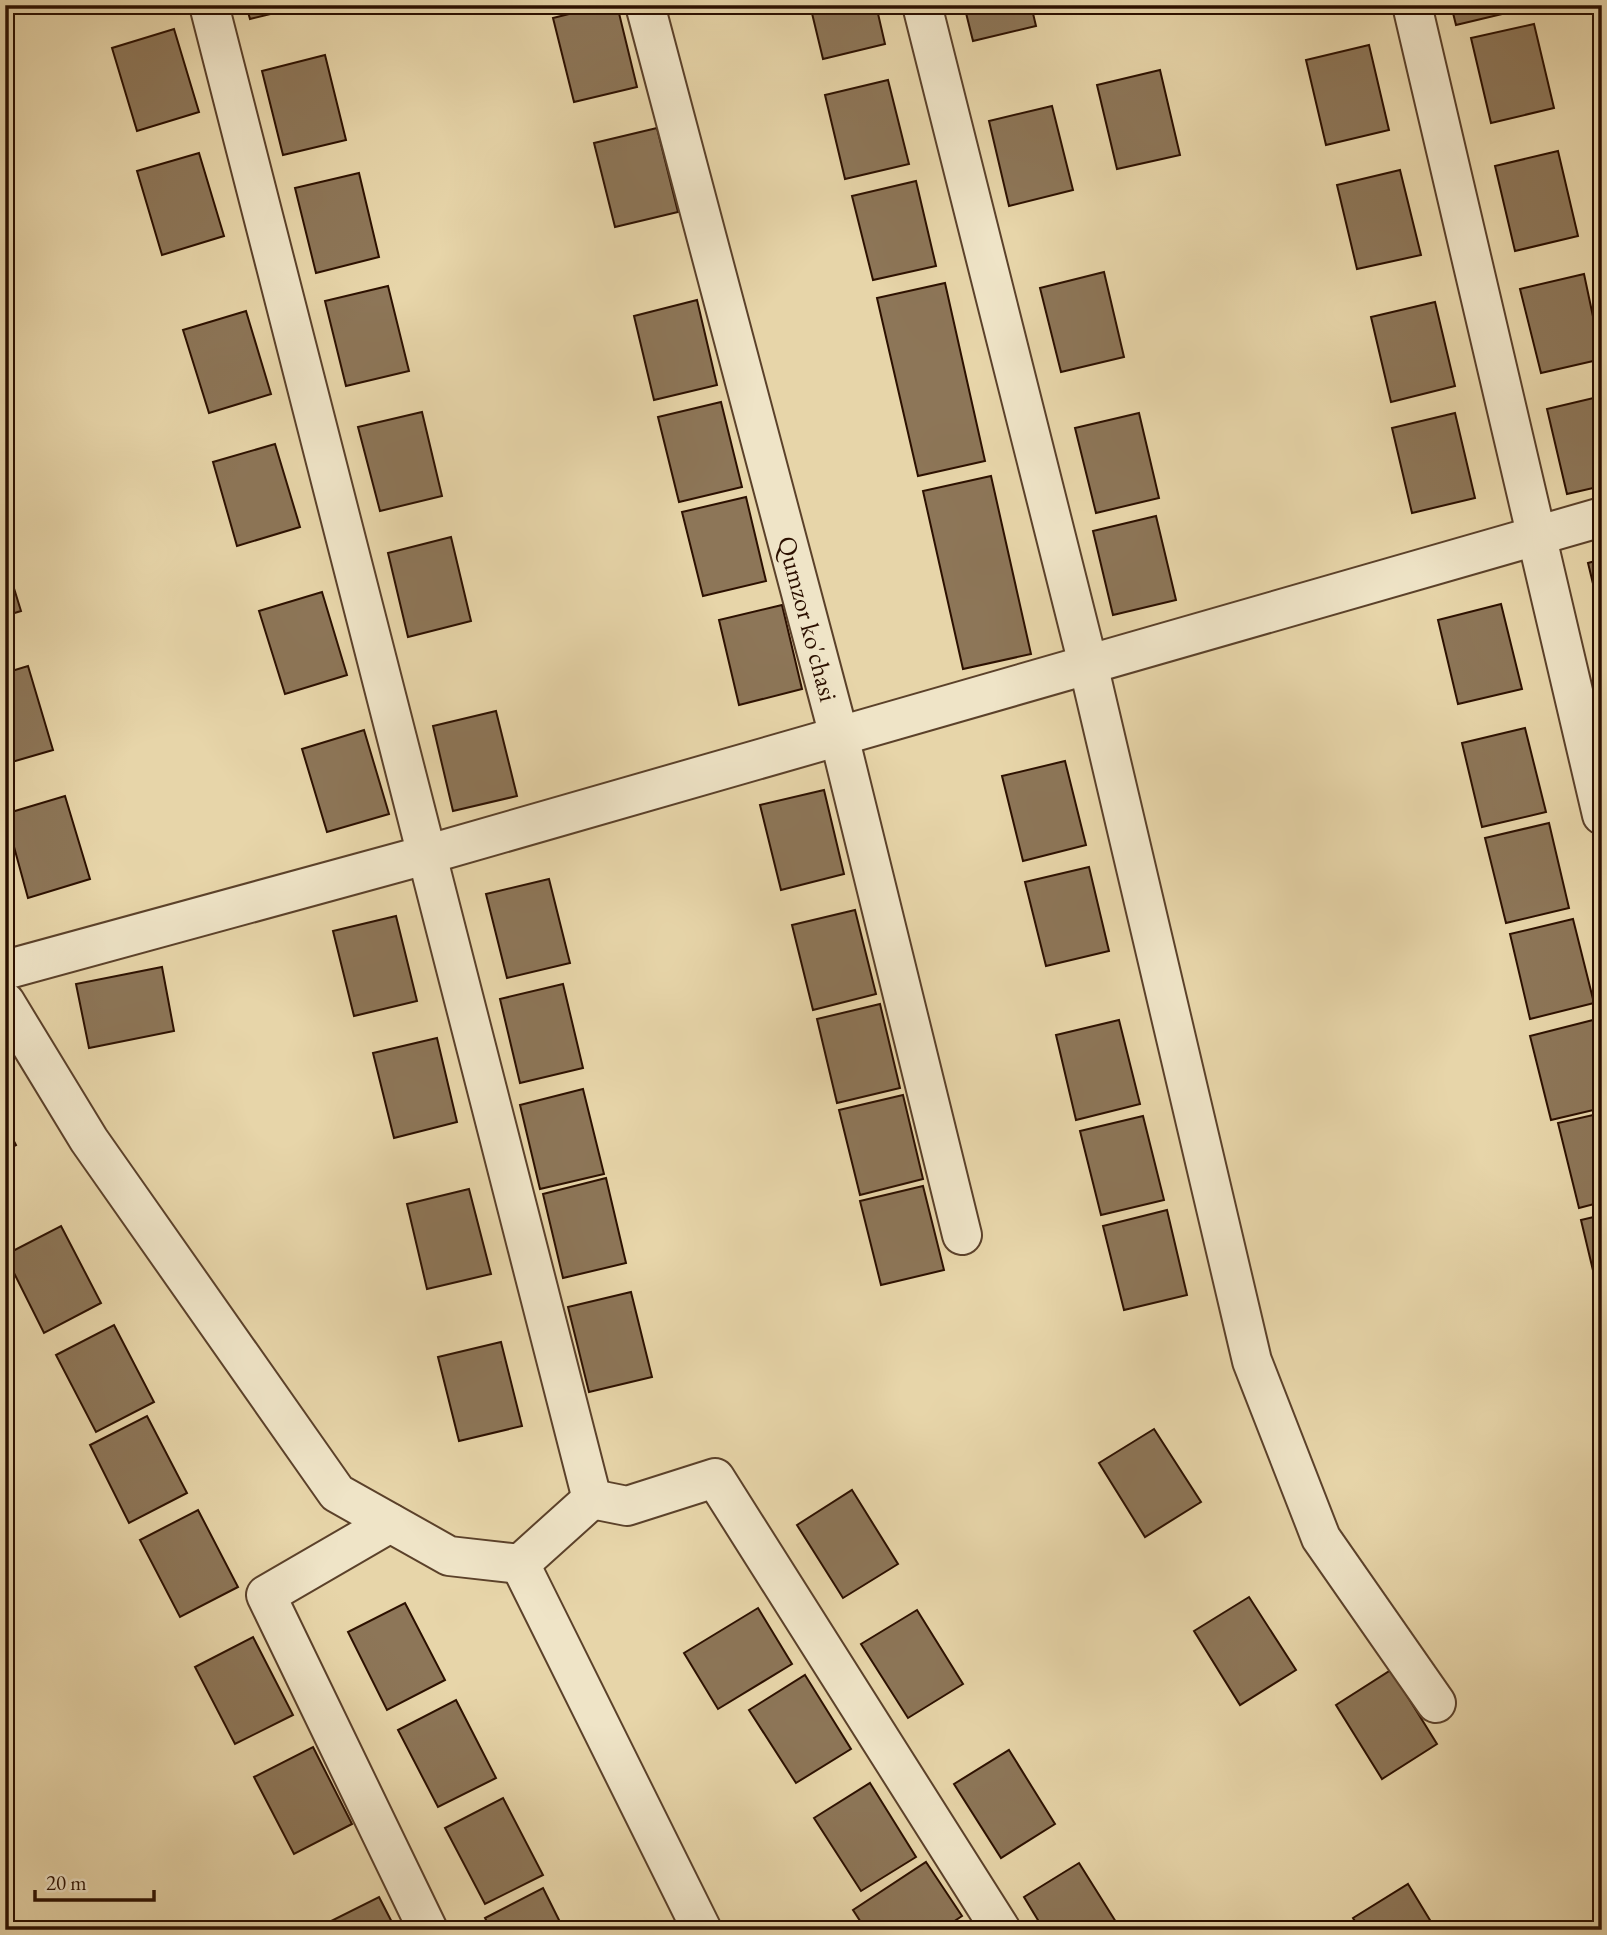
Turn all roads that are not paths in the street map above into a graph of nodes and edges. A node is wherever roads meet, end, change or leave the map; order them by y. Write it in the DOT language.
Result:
graph roads {
  1 [pos="209,5"];
  2 [pos="645,5"];
  3 [pos="922,5"];
  4 [pos="1412,5"];
  5 [pos="1602,517"];
  6 [pos="1535,536"];
  7 [pos="1088,664"];
  8 [pos="839,736"];
  9 [pos="1602,815"];
  10 [pos="429,854"];
  11 [pos="5,970"];
  12 [pos="5,1002"];
  13 [pos="962,1235"];
  14 [pos="592,1499"];
  15 [pos="390,1523"];
  16 [pos="520,1564"];
  17 [pos="1436,1703"];
  18 [pos="428,1930"];
  19 [pos="702,1930"];
  20 [pos="1001,1930"];
  1 -- 10 [label="street"];
  2 -- 8 [label="street, Qumzor ko'chasi"];
  3 -- 7 [label="street"];
  4 -- 6 [label="street"];
  5 -- 6 [label="street"];
  6 -- 7 [label="street"];
  6 -- 9 [label="street"];
  7 -- 8 [label="street"];
  7 -- 17 [label="street"];
  8 -- 10 [label="street"];
  8 -- 13 [label="street, Qumzor ko'chasi"];
  10 -- 11 [label="street"];
  10 -- 14 [label="street"];
  12 -- 15 [label="street"];
  14 -- 16 [label="street"];
  14 -- 20 [label="street"];
  15 -- 16 [label="street"];
  15 -- 18 [label="street"];
  16 -- 19 [label="street"];
}
